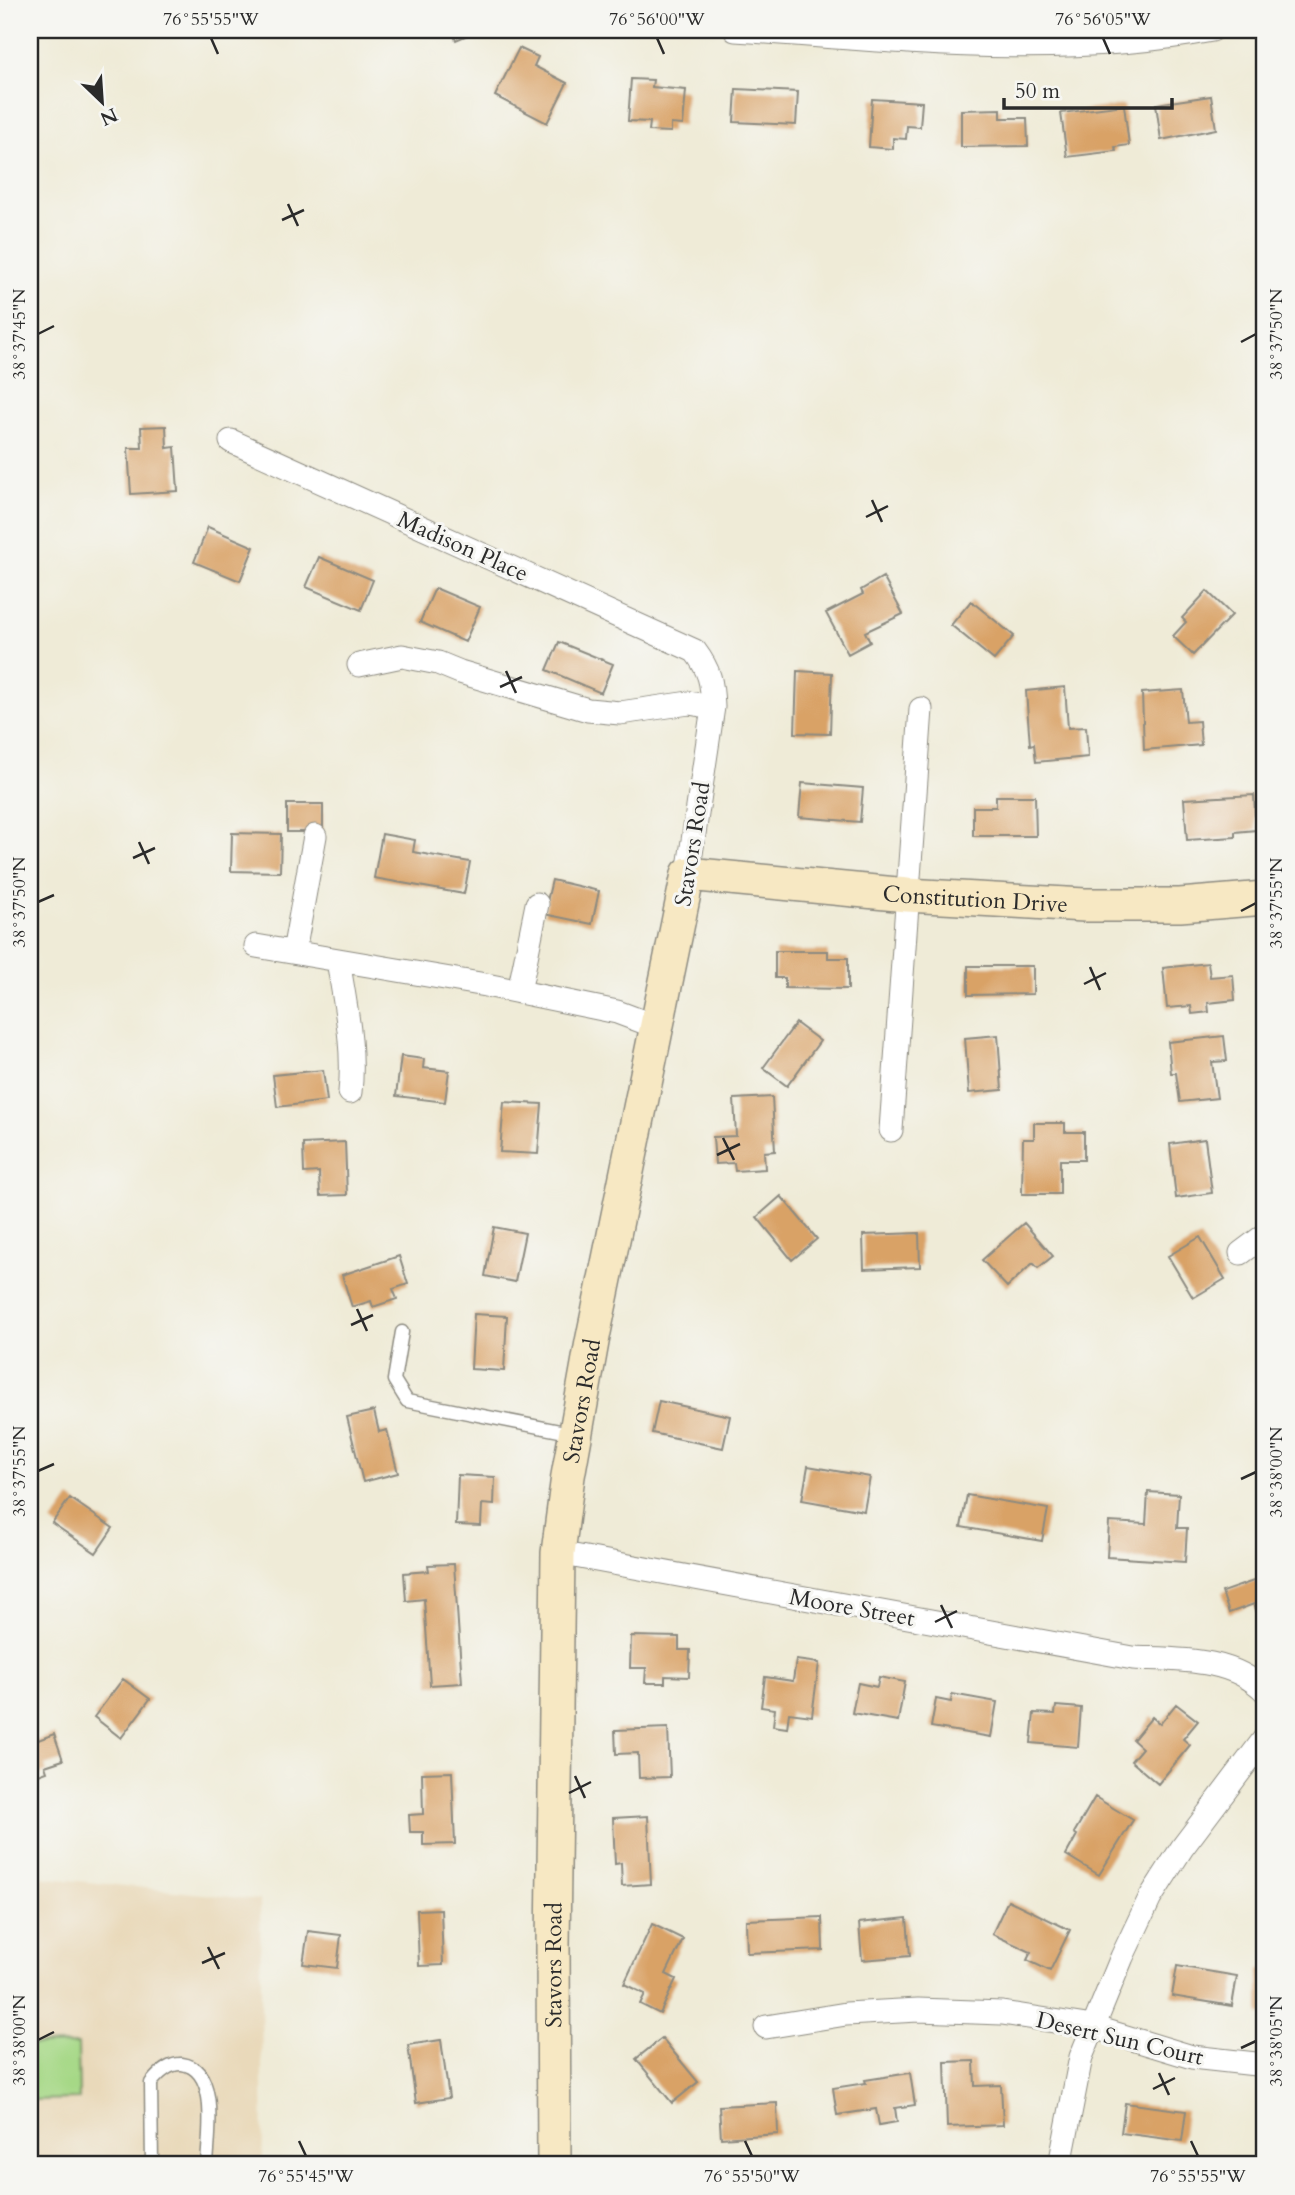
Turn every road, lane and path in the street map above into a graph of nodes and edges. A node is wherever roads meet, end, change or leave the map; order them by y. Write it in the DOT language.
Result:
graph roads {
  1 [pos="734,30"];
  2 [pos="1212,30"];
  3 [pos="231,442"];
  4 [pos="695,651"];
  5 [pos="359,665"];
  6 [pos="713,707"];
  7 [pos="921,709"];
  8 [pos="315,836"];
  9 [pos="688,874"];
  10 [pos="907,895"];
  11 [pos="1265,898"];
  12 [pos="537,904"];
  13 [pos="256,946"];
  14 [pos="293,952"];
  15 [pos="338,960"];
  16 [pos="519,992"];
  17 [pos="657,1027"];
  18 [pos="350,1092"];
  19 [pos="891,1130"];
  20 [pos="1265,1236"];
  21 [pos="1241,1253"];
  22 [pos="402,1332"];
  23 [pos="576,1434"];
  24 [pos="558,1553"];
  25 [pos="1265,1691"];
  26 [pos="1265,1738"];
  27 [pos="766,2027"];
  28 [pos="1093,2027"];
  29 [pos="1265,2065"];
  30 [pos="152,2165"];
  31 [pos="207,2165"];
  32 [pos="554,2165"];
  33 [pos="1060,2165"];
  1 -- 2 [label="street"];
  3 -- 4 [label="street, Madison Place"];
  4 -- 6 [label="street, Stavors Road"];
  5 -- 6 [label="street"];
  6 -- 9 [label="street, Stavors Road"];
  7 -- 10 [label="street"];
  8 -- 14 [label="street"];
  9 -- 10 [label="street, Constitution Drive"];
  9 -- 17 [label="street, Stavors Road"];
  10 -- 11 [label="street, Constitution Drive"];
  10 -- 19 [label="street"];
  12 -- 16 [label="street"];
  13 -- 14 [label="street"];
  14 -- 15 [label="street"];
  15 -- 16 [label="street"];
  15 -- 18 [label="street"];
  16 -- 17 [label="street"];
  17 -- 23 [label="street, Stavors Road"];
  20 -- 21 [label="street"];
  22 -- 23 [label="lane"];
  23 -- 24 [label="street, Stavors Road"];
  24 -- 25 [label="street, Moore Street"];
  24 -- 32 [label="street, Stavors Road"];
  26 -- 28 [label="street"];
  27 -- 28 [label="street, Desert Sun Court"];
  28 -- 29 [label="street, Desert Sun Court"];
  28 -- 33 [label="street"];
  30 -- 31 [label="lane"];
}
